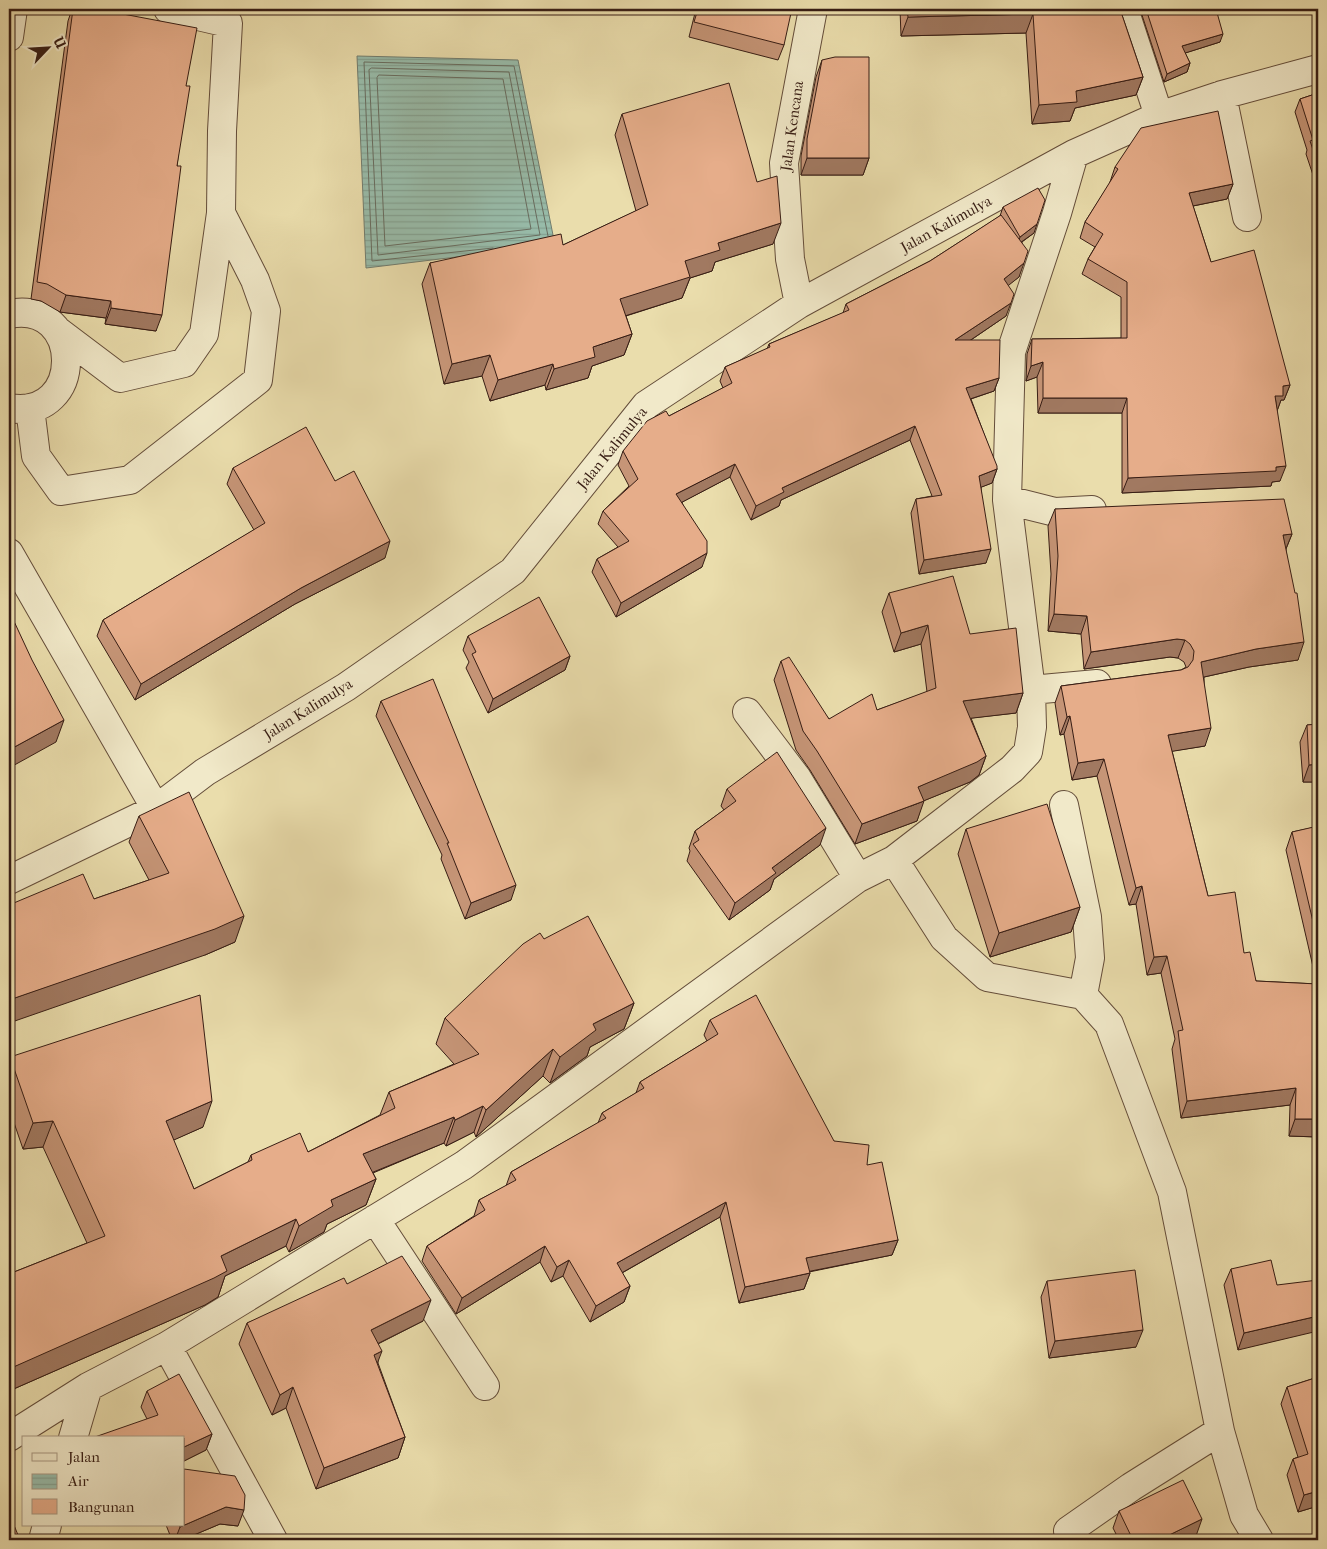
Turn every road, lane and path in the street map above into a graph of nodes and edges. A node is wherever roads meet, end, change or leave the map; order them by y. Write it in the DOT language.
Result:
graph roads {
  1 [pos="13,9"];
  2 [pos="168,9"];
  3 [pos="813,9"];
  4 [pos="1124,9"];
  5 [pos="9,37"];
  6 [pos="1318,69"];
  7 [pos="1222,94"];
  8 [pos="1159,116"];
  9 [pos="1074,154"];
  10 [pos="221,213"];
  11 [pos="1247,217"];
  12 [pos="799,304"];
  13 [pos="9,314"];
  14 [pos="59,332"];
  15 [pos="19,408"];
  16 [pos="1007,500"];
  17 [pos="1113,509"];
  18 [pos="9,553"];
  19 [pos="1124,680"];
  20 [pos="1031,690"];
  21 [pos="747,712"];
  22 [pos="1064,805"];
  23 [pos="156,809"];
  24 [pos="894,860"];
  25 [pos="858,878"];
  26 [pos="9,880"];
  27 [pos="1083,995"];
  28 [pos="375,1219"];
  29 [pos="166,1346"];
  30 [pos="485,1386"];
  31 [pos="88,1387"];
  32 [pos="1220,1431"];
  33 [pos="74,1436"];
  34 [pos="9,1437"];
  35 [pos="47,1526"];
  36 [pos="42,1540"];
  37 [pos="273,1540"];
  38 [pos="1071,1540"];
  39 [pos="1258,1540"];
  1 -- 5 [label="street"];
  2 -- 10 [label="street"];
  3 -- 12 [label="street, Jalan Kencana"];
  4 -- 8 [label="street"];
  6 -- 7 [label="street, Jalan Kalimulya"];
  7 -- 8 [label="street, Jalan Kalimulya"];
  7 -- 11 [label="street"];
  8 -- 9 [label="street, Jalan Kalimulya"];
  9 -- 12 [label="street, Jalan Kalimulya"];
  9 -- 16 [label="street"];
  10 -- 14 [label="street"];
  10 -- 15 [label="street"];
  12 -- 23 [label="street, Jalan Kalimulya"];
  13 -- 14 [label="street"];
  14 -- 15 [label="street"];
  16 -- 17 [label="street"];
  16 -- 20 [label="street"];
  18 -- 23 [label="street"];
  19 -- 20 [label="street"];
  20 -- 24 [label="street"];
  21 -- 25 [label="street"];
  22 -- 27 [label="street"];
  23 -- 26 [label="street, Jalan Kalimulya"];
  24 -- 25 [label="street"];
  24 -- 27 [label="street"];
  25 -- 28 [label="street"];
  27 -- 32 [label="street"];
  28 -- 29 [label="street"];
  28 -- 30 [label="street"];
  29 -- 31 [label="street"];
  29 -- 37 [label="street"];
  31 -- 33 [label="street"];
  31 -- 34 [label="street"];
  32 -- 38 [label="street"];
  32 -- 39 [label="street"];
  35 -- 36 [label="street"];
}
